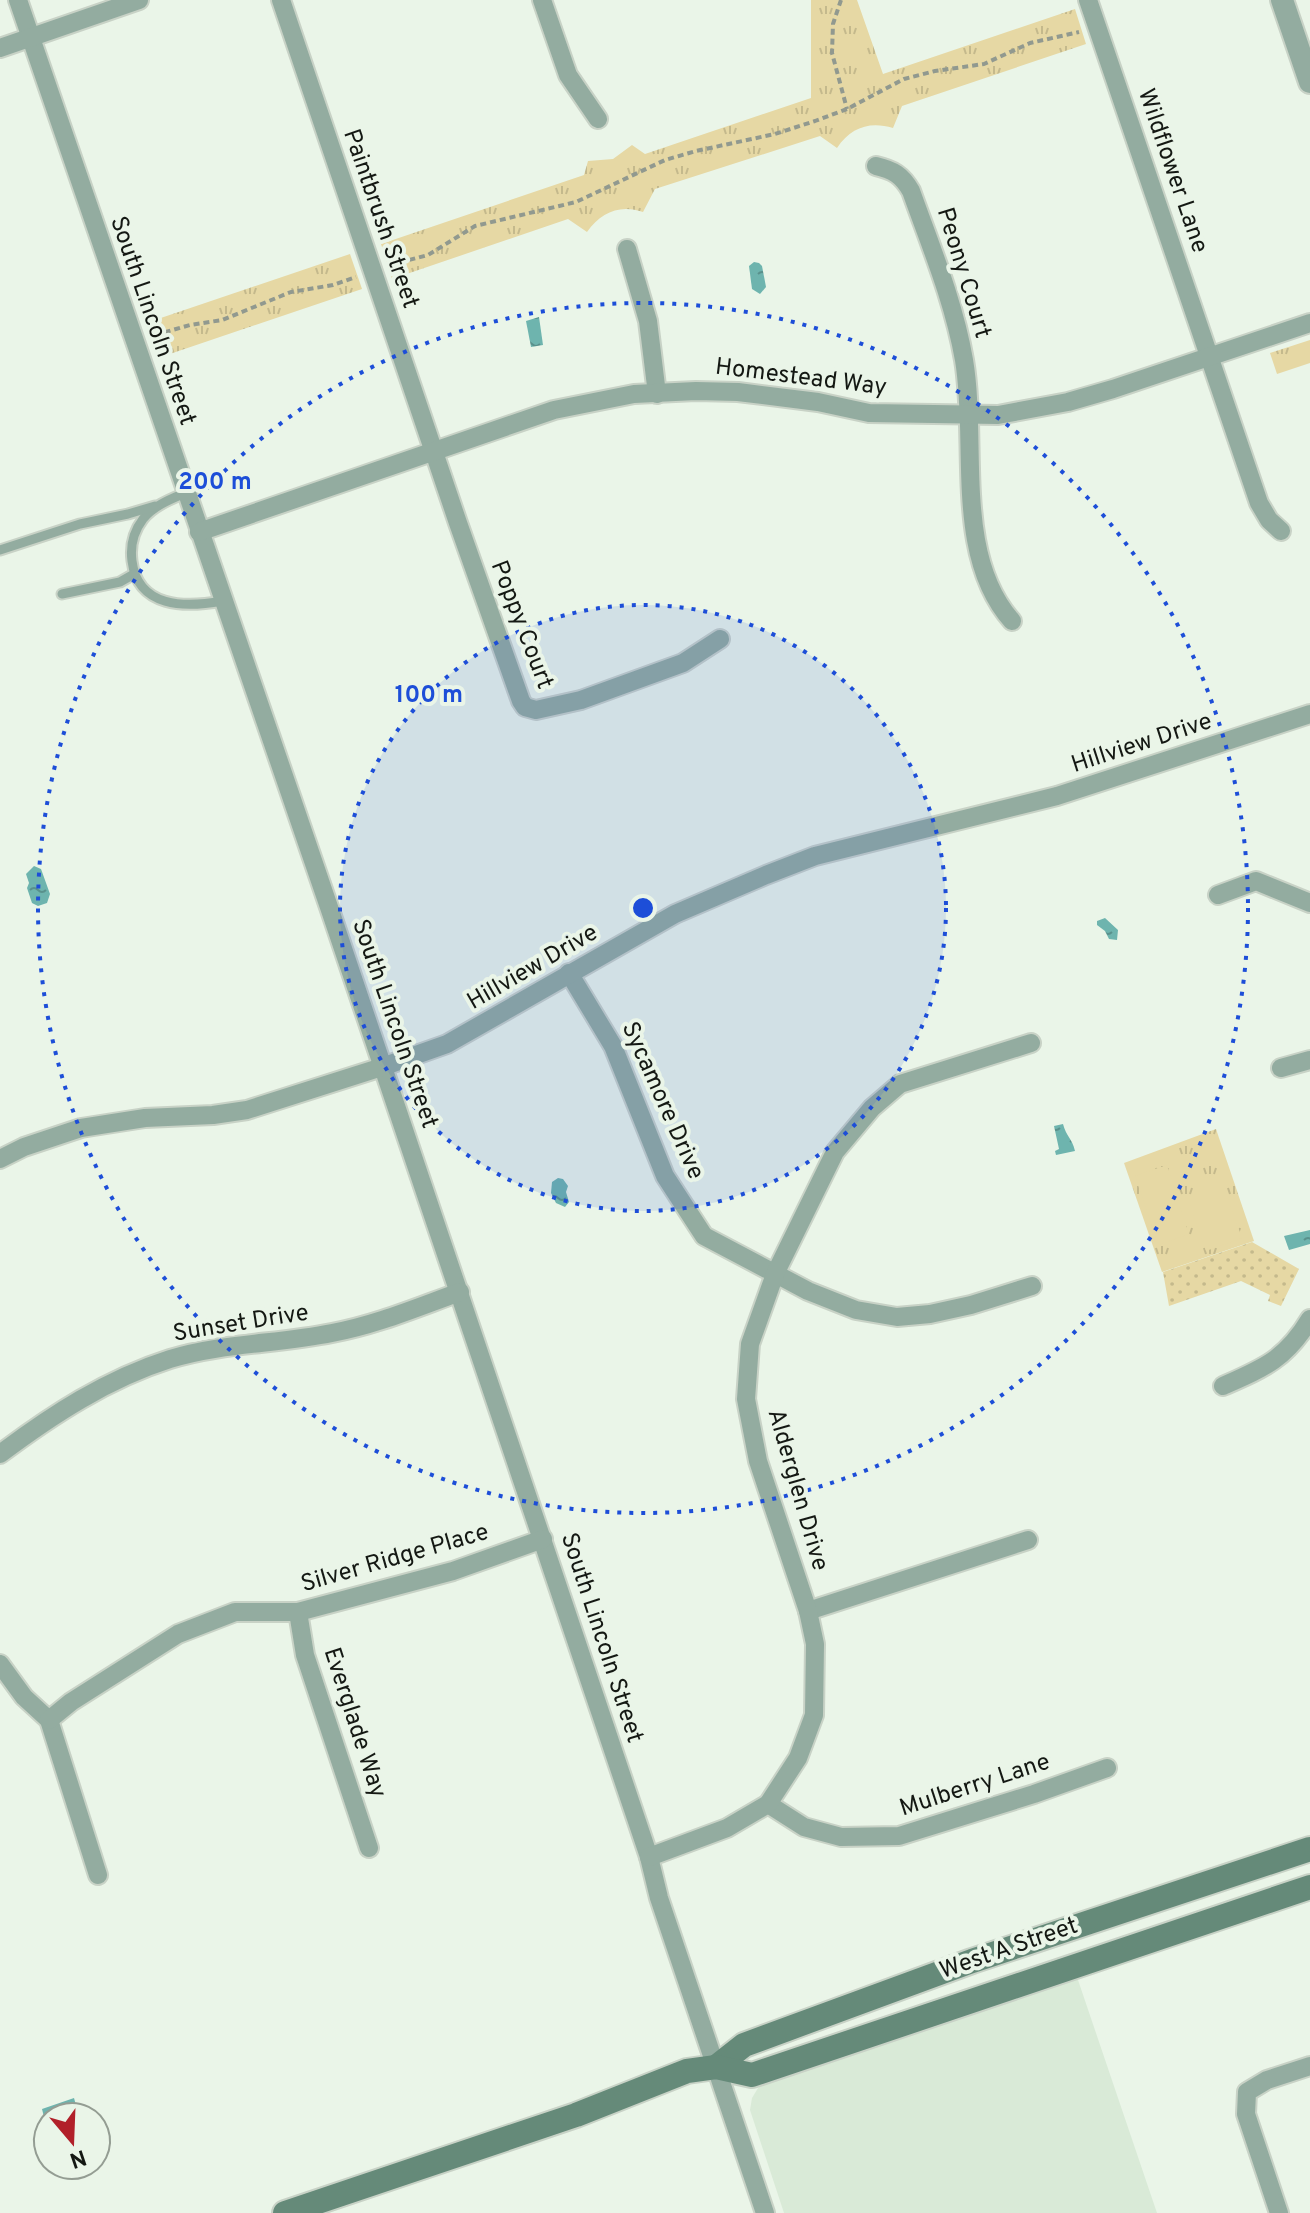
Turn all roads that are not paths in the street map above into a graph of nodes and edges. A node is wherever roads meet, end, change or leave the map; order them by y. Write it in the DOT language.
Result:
graph roads {
  1 [pos="18,0"];
  2 [pos="139,0"];
  3 [pos="281,0"];
  4 [pos="542,0"];
  5 [pos="1088,0"];
  6 [pos="1282,0"];
  7 [pos="31,37"];
  8 [pos="0,48"];
  9 [pos="1310,82"];
  10 [pos="598,119"];
  11 [pos="876,166"];
  12 [pos="627,249"];
  13 [pos="1310,323"];
  14 [pos="1210,357"];
  15 [pos="657,394"];
  16 [pos="969,416"];
  17 [pos="434,453"];
  18 [pos="185,493"];
  19 [pos="162,504"];
  20 [pos="1281,531"];
  21 [pos="199,532"];
  22 [pos="0,550"];
  23 [pos="134,574"];
  24 [pos="62,594"];
  25 [pos="222,601"];
  26 [pos="1012,621"];
  27 [pos="720,639"];
  28 [pos="1310,714"];
  29 [pos="1218,895"];
  30 [pos="1310,903"];
  31 [pos="569,973"];
  32 [pos="1031,1043"];
  33 [pos="1310,1060"];
  34 [pos="382,1067"];
  35 [pos="1281,1068"];
  36 [pos="0,1159"];
  37 [pos="775,1274"];
  38 [pos="1032,1286"];
  39 [pos="460,1292"];
  40 [pos="1310,1319"];
  41 [pos="1223,1386"];
  42 [pos="0,1454"];
  43 [pos="543,1539"];
  44 [pos="1028,1540"];
  45 [pos="808,1611"];
  46 [pos="298,1612"];
  47 [pos="0,1664"];
  48 [pos="49,1720"];
  49 [pos="1107,1768"];
  50 [pos="768,1804"];
  51 [pos="369,1848"];
  52 [pos="1310,1849"];
  53 [pos="649,1857"];
  54 [pos="98,1875"];
  55 [pos="1310,1887"];
  56 [pos="1310,2066"];
  57 [pos="716,2067"];
  58 [pos="285,2213"];
  59 [pos="765,2213"];
  60 [pos="1279,2213"];
  1 -- 7 [label="street, South Lincoln Street"];
  2 -- 7 [label="street"];
  3 -- 17 [label="street, Paintbrush Street"];
  4 -- 10 [label="street"];
  5 -- 14 [label="street, Wildflower Lane"];
  6 -- 9 [label="street"];
  7 -- 8 [label="street"];
  7 -- 18 [label="street, South Lincoln Street"];
  11 -- 16 [label="street, Peony Court"];
  12 -- 15 [label="street"];
  13 -- 14 [label="street, Homestead Way"];
  14 -- 16 [label="street, Homestead Way"];
  14 -- 20 [label="street, Wildflower Lane"];
  15 -- 16 [label="street, Homestead Way"];
  15 -- 17 [label="street, Homestead Way"];
  16 -- 26 [label="street, Peony Court"];
  17 -- 21 [label="street, Homestead Way"];
  17 -- 27 [label="street, Poppy Court"];
  18 -- 19 [label="lane"];
  18 -- 21 [label="street, South Lincoln Street"];
  19 -- 22 [label="lane"];
  19 -- 23 [label="lane"];
  21 -- 25 [label="street, South Lincoln Street"];
  23 -- 24 [label="lane"];
  23 -- 25 [label="lane"];
  25 -- 34 [label="street, South Lincoln Street"];
  28 -- 31 [label="street, Hillview Drive"];
  29 -- 30 [label="street"];
  31 -- 34 [label="street, Hillview Drive"];
  31 -- 37 [label="street, Sycamore Drive"];
  32 -- 37 [label="street, Alderglen Drive"];
  33 -- 35 [label="street"];
  34 -- 36 [label="street, Hillview Drive"];
  34 -- 39 [label="street, South Lincoln Street"];
  37 -- 38 [label="street, Sycamore Drive"];
  37 -- 45 [label="street, Alderglen Drive"];
  39 -- 42 [label="street, Sunset Drive"];
  39 -- 43 [label="street, South Lincoln Street"];
  40 -- 41 [label="street"];
  43 -- 46 [label="street, Silver Ridge Place"];
  43 -- 53 [label="street, South Lincoln Street"];
  44 -- 45 [label="street"];
  45 -- 50 [label="street, Alderglen Drive"];
  46 -- 48 [label="street, Silver Ridge Place"];
  46 -- 51 [label="street, Everglade Way"];
  47 -- 48 [label="street"];
  48 -- 54 [label="street"];
  49 -- 50 [label="street, Mulberry Lane"];
  50 -- 53 [label="street, Alderglen Drive"];
  52 -- 57 [label="main road, West A Street"];
  53 -- 57 [label="street, South Lincoln Street"];
  55 -- 57 [label="main road, West A Street"];
  56 -- 60 [label="street"];
  57 -- 58 [label="main road, West A Street"];
  57 -- 59 [label="street, South Lincoln Street"];
}
